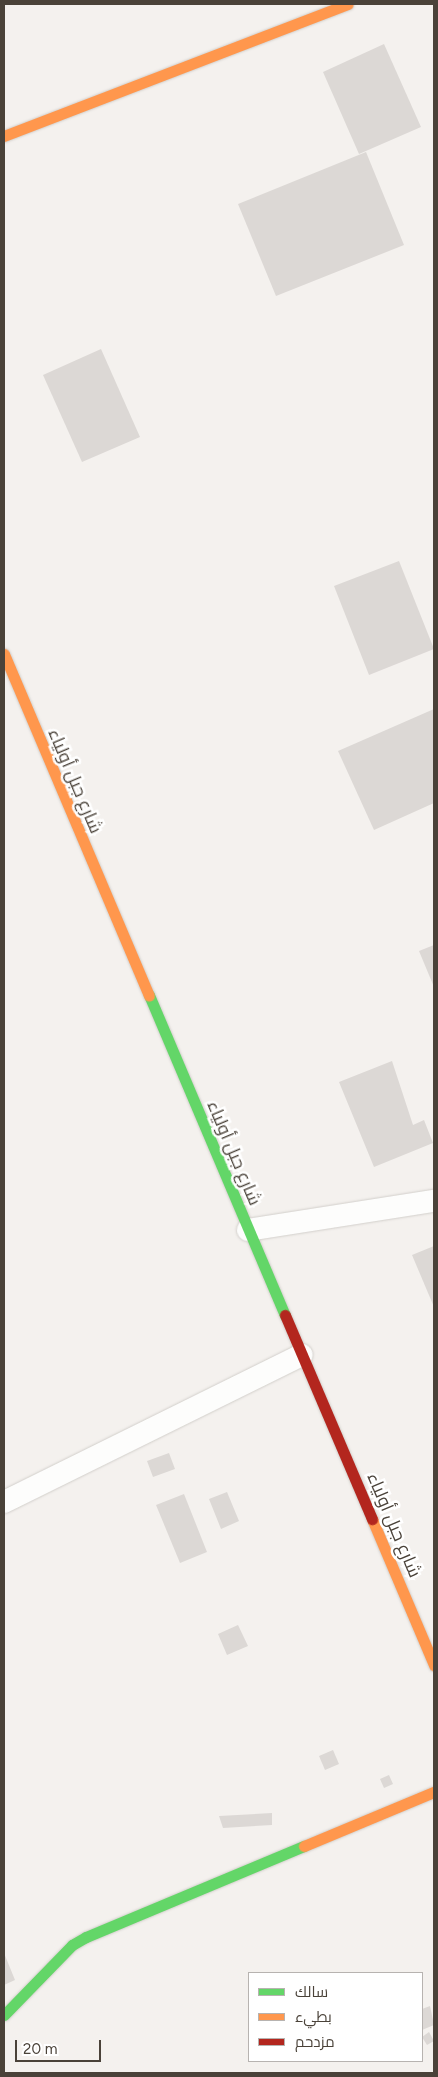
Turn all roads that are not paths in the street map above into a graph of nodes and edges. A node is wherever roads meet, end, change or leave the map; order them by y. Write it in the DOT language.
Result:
graph roads {
  1 [pos="347,4"];
  2 [pos="4,136"];
  3 [pos="4,654"];
  4 [pos="434,1201"];
  5 [pos="248,1230"];
  6 [pos="302,1354"];
  7 [pos="4,1502"];
  8 [pos="431,1652"];
  9 [pos="434,1792"];
  10 [pos="4,2015"];
  1 -- 2 [label="main road"];
  3 -- 5 [label="main road, شارع جبل أولياء"];
  4 -- 5 [label="street"];
  5 -- 6 [label="main road, شارع جبل أولياء"];
  6 -- 7 [label="street"];
  6 -- 8 [label="main road, شارع جبل أولياء"];
  9 -- 10 [label="main road"];
}
